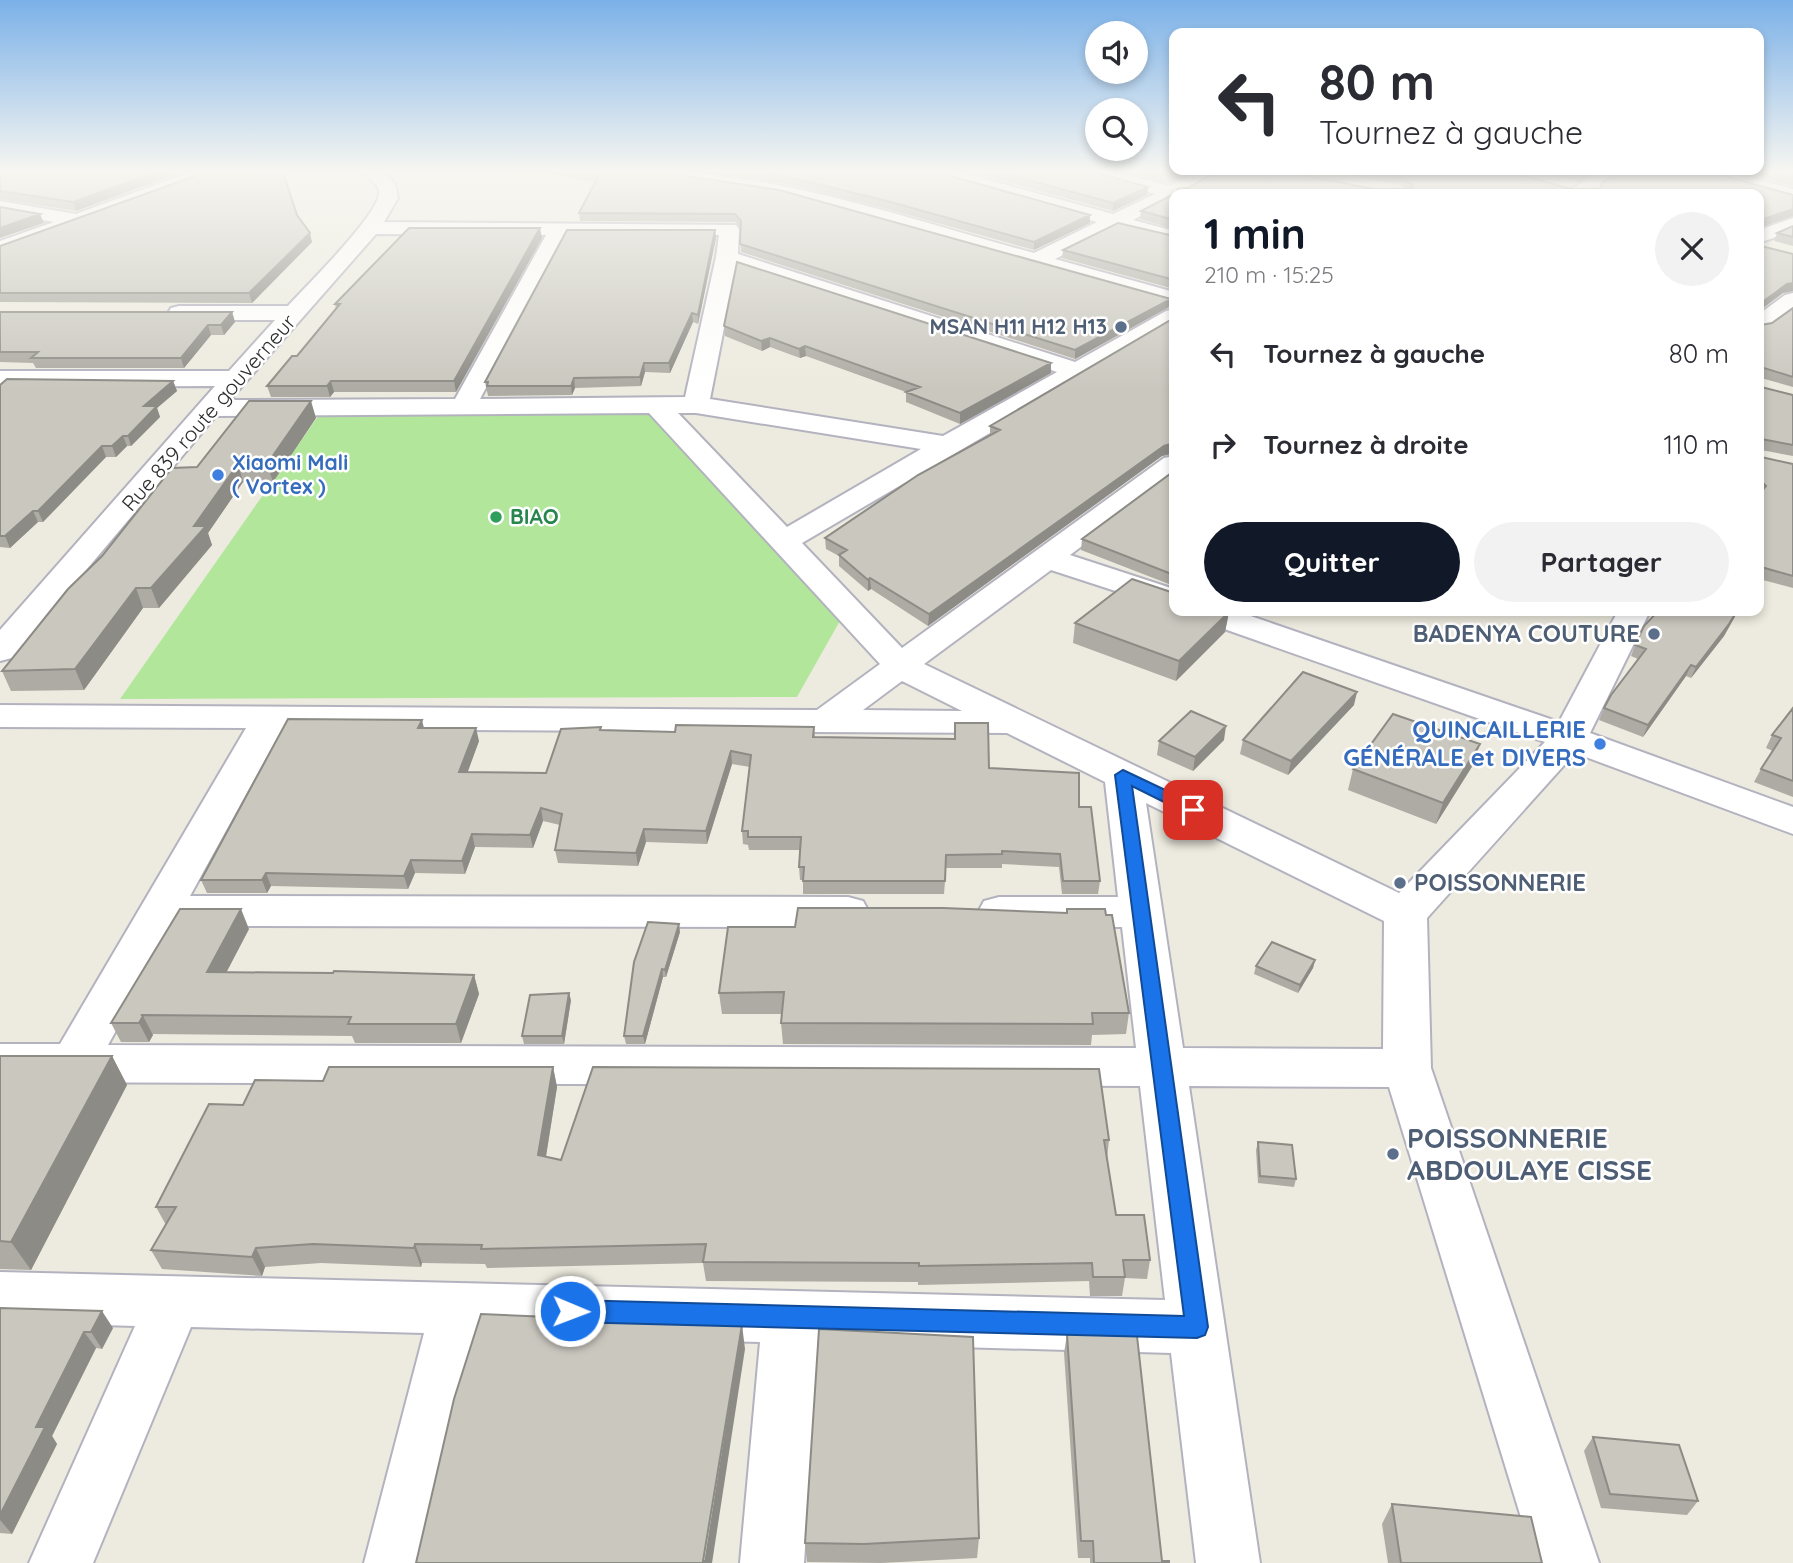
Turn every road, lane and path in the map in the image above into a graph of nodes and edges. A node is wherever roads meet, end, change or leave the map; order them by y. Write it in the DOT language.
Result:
graph roads {
  1 [pos="357,243"];
  2 [pos="552,243"];
  3 [pos="728,243"];
  4 [pos="971,243"];
  5 [pos="1071,243"];
  6 [pos="1764,248"];
  7 [pos="1782,253"];
  8 [pos="727,257"];
  9 [pos="1035,261"];
  10 [pos="1169,298"];
  11 [pos="1793,300"];
  12 [pos="162,313"];
  13 [pos="296,313"];
  14 [pos="1169,320"];
  15 [pos="1764,321"];
  16 [pos="1077,371"];
  17 [pos="237,377"];
  18 [pos="0,379"];
  19 [pos="656,405"];
  20 [pos="696,405"];
  21 [pos="463,407"];
  22 [pos="209,408"];
  23 [pos="947,445"];
  24 [pos="1169,468"];
  25 [pos="783,542"];
  26 [pos="1047,558"];
  27 [pos="1169,598"];
  28 [pos="1219,616"];
  29 [pos="1631,616"];
  30 [pos="0,651"];
  31 [pos="900,666"];
  32 [pos="0,716"];
  33 [pos="270,718"];
  34 [pos="825,721"];
  35 [pos="1014,722"];
  36 [pos="1569,738"];
  37 [pos="1123,775"];
  38 [pos="1793,821"];
  39 [pos="160,911"];
  40 [pos="892,912"];
  41 [pos="961,912"];
  42 [pos="1141,912"];
  43 [pos="1405,914"];
  44 [pos="0,1063"];
  45 [pos="74,1063"];
  46 [pos="1162,1068"];
  47 [pos="1408,1068"];
  48 [pos="0,1297"];
  49 [pos="174,1301"];
  50 [pos="459,1308"];
  51 [pos="791,1317"];
  52 [pos="1197,1327"];
  53 [pos="61,1563"];
  54 [pos="396,1563"];
  55 [pos="772,1563"];
  56 [pos="1228,1563"];
  57 [pos="1567,1563"];
  1 -- 13 [label="street, Rue 839 route gouverneur"];
  2 -- 21 [label="street"];
  3 -- 8 [label="street"];
  4 -- 9 [label="street"];
  5 -- 9 [label="street"];
  6 -- 7 [label="street"];
  8 -- 16 [label="street"];
  8 -- 20 [label="street"];
  9 -- 10 [label="street"];
  11 -- 15 [label="street"];
  12 -- 13 [label="street"];
  13 -- 17 [label="street, Rue 839 route gouverneur"];
  14 -- 16 [label="street"];
  16 -- 23 [label="street"];
  17 -- 18 [label="street"];
  17 -- 22 [label="street, Rue 839 route gouverneur"];
  19 -- 20 [label="street"];
  19 -- 21 [label="street"];
  19 -- 25 [label="street"];
  20 -- 23 [label="street"];
  21 -- 22 [label="street"];
  22 -- 30 [label="street, Rue 839 route gouverneur"];
  23 -- 25 [label="street"];
  24 -- 26 [label="street"];
  25 -- 31 [label="street"];
  26 -- 27 [label="street"];
  26 -- 31 [label="street"];
  28 -- 36 [label="street"];
  29 -- 36 [label="street"];
  31 -- 34 [label="street"];
  31 -- 35 [label="street"];
  32 -- 33 [label="street"];
  33 -- 34 [label="street"];
  33 -- 39 [label="street"];
  34 -- 35 [label="street"];
  35 -- 37 [label="street"];
  36 -- 38 [label="street"];
  36 -- 43 [label="street"];
  37 -- 42 [label="street"];
  37 -- 43 [label="street"];
  39 -- 40 [label="street"];
  39 -- 45 [label="street"];
  41 -- 42 [label="street"];
  42 -- 46 [label="street"];
  43 -- 47 [label="street"];
  44 -- 45 [label="street"];
  45 -- 46 [label="street"];
  46 -- 47 [label="street"];
  46 -- 52 [label="street"];
  47 -- 57 [label="street"];
  48 -- 49 [label="street"];
  49 -- 50 [label="street"];
  49 -- 53 [label="street"];
  50 -- 51 [label="street"];
  50 -- 54 [label="street"];
  51 -- 52 [label="street"];
  51 -- 55 [label="street"];
  52 -- 56 [label="street"];
}
